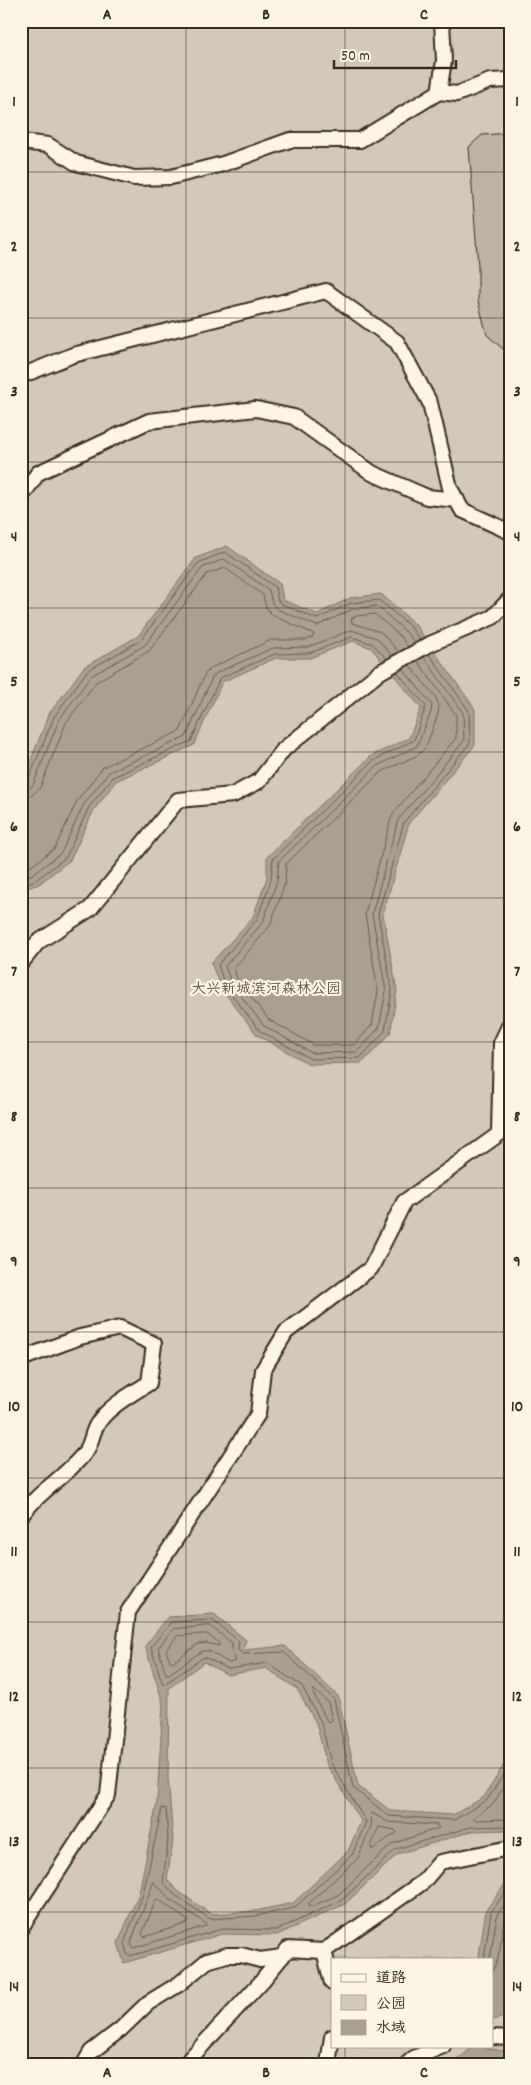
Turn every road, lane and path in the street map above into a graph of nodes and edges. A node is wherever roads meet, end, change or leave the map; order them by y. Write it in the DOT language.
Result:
graph roads {
  1 [pos="442,21"];
  2 [pos="510,80"];
  3 [pos="439,92"];
  4 [pos="21,142"];
  5 [pos="21,376"];
  6 [pos="21,497"];
  7 [pos="457,500"];
  8 [pos="510,532"];
  9 [pos="510,599"];
  10 [pos="21,963"];
  11 [pos="510,1024"];
  12 [pos="21,1359"];
  13 [pos="21,1516"];
  14 [pos="510,1848"];
  15 [pos="21,1928"];
  16 [pos="324,1951"];
  17 [pos="282,1957"];
  18 [pos="331,1979"];
  19 [pos="494,2037"];
  20 [pos="510,2038"];
  21 [pos="331,2044"];
  22 [pos="438,2048"];
  23 [pos="84,2064"];
  24 [pos="184,2064"];
  25 [pos="328,2064"];
  26 [pos="407,2064"];
  1 -- 3 [label="street"];
  2 -- 3 [label="street"];
  3 -- 4 [label="street"];
  5 -- 7 [label="street"];
  6 -- 7 [label="street"];
  7 -- 8 [label="street"];
  9 -- 10 [label="street"];
  11 -- 15 [label="street"];
  12 -- 13 [label="street"];
  14 -- 16 [label="street"];
  16 -- 17 [label="street"];
  16 -- 18 [label="street"];
  17 -- 23 [label="street"];
  17 -- 24 [label="street"];
  19 -- 20 [label="street"];
  21 -- 25 [label="street"];
  22 -- 26 [label="street"];
}
